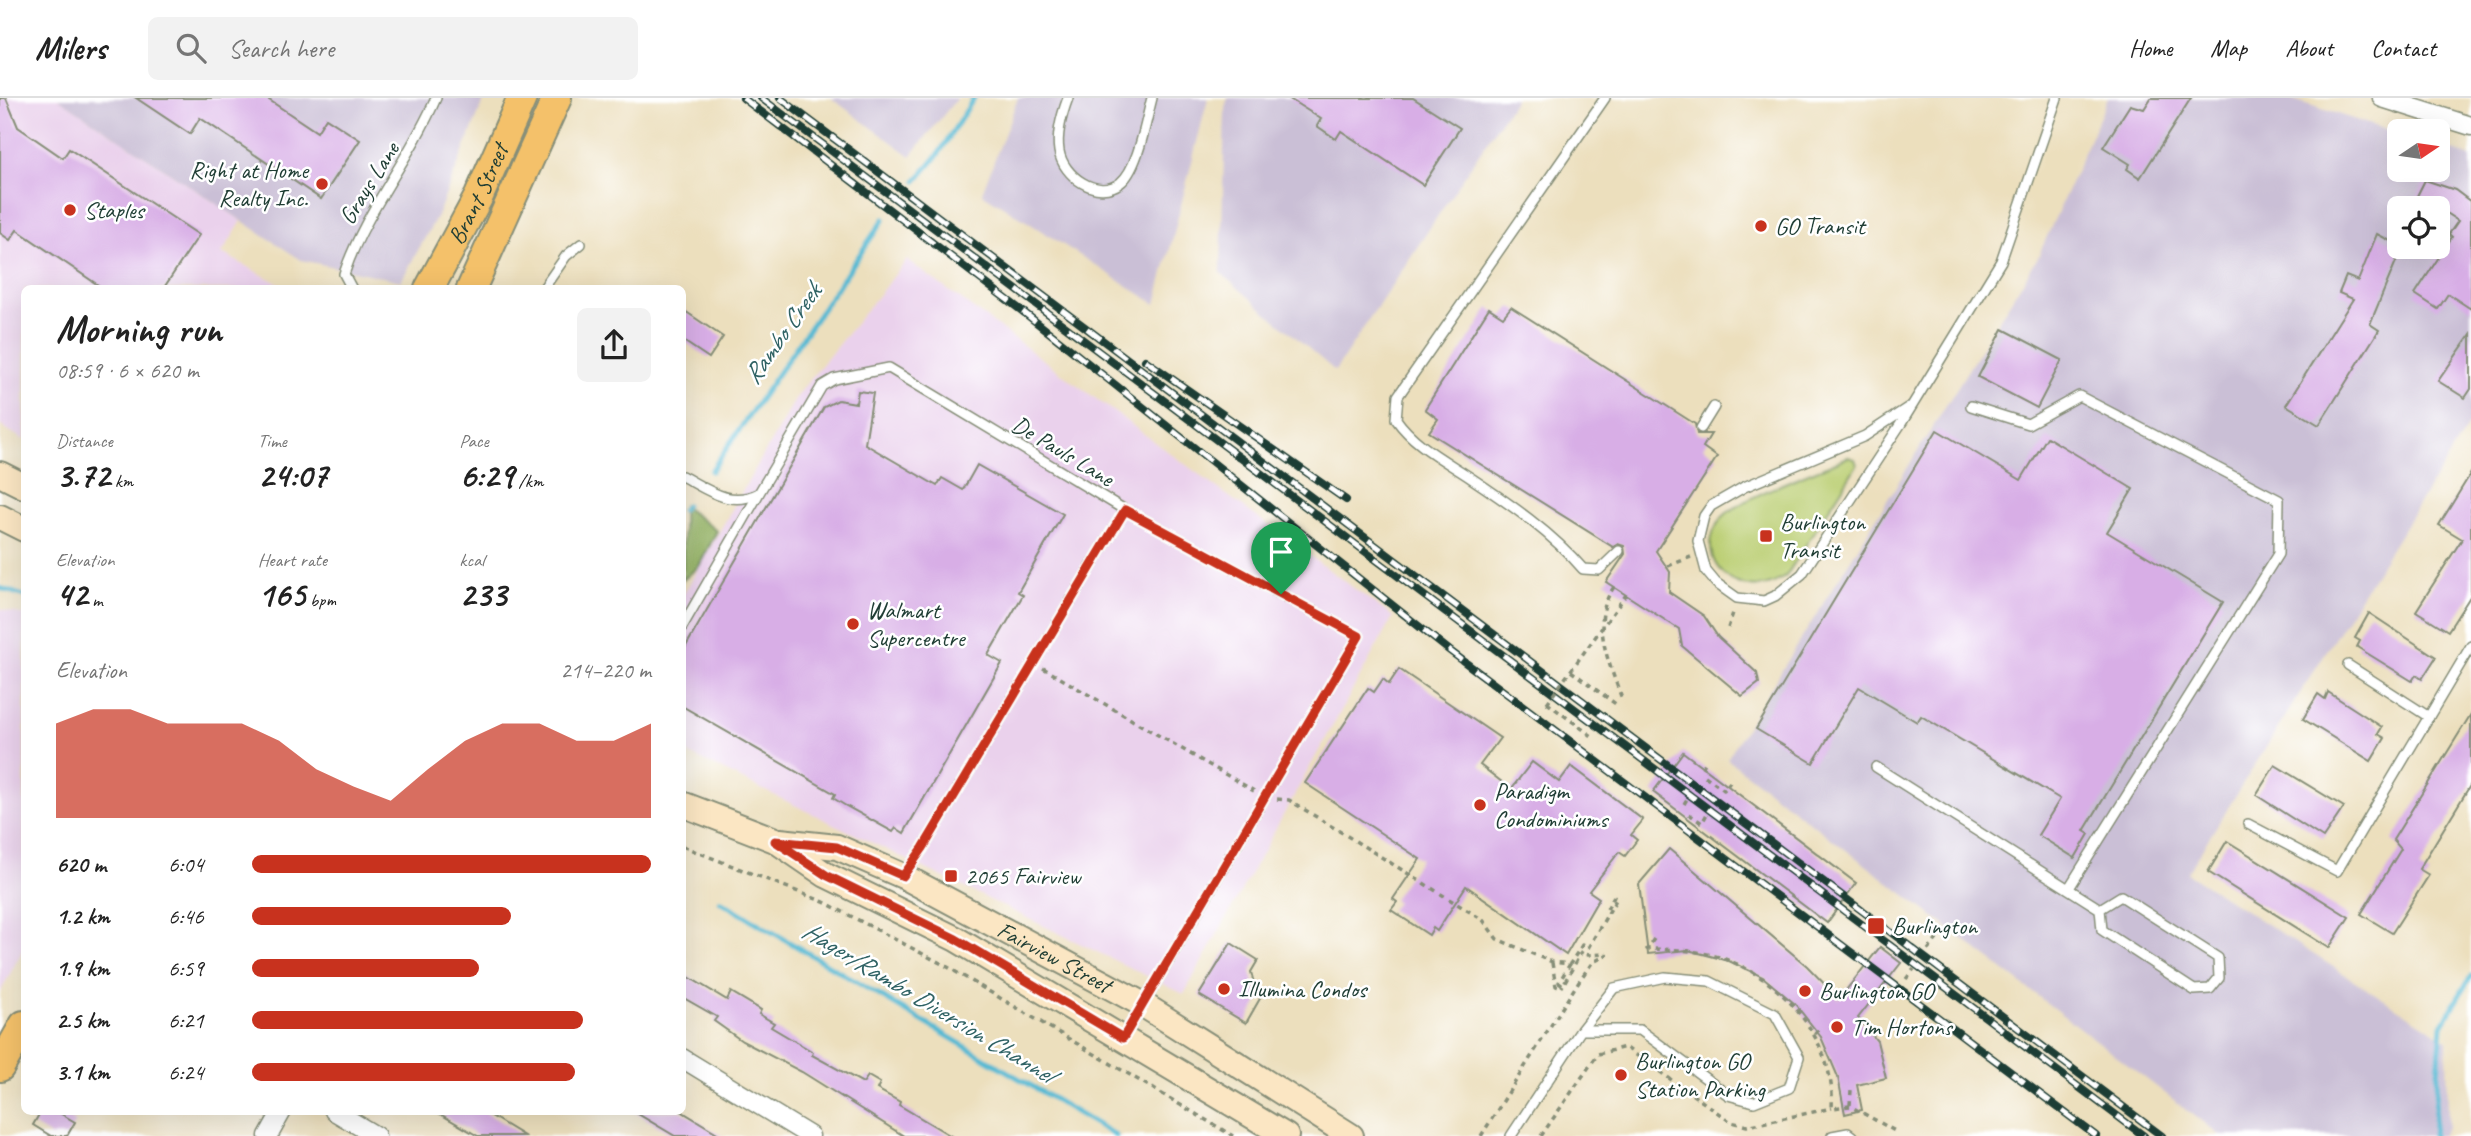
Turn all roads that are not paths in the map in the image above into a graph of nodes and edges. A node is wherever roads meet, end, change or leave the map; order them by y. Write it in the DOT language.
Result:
graph roads {
  1 [pos="436,98"];
  2 [pos="523,98"];
  3 [pos="557,98"];
  4 [pos="1068,98"];
  5 [pos="1152,98"];
  6 [pos="1605,98"];
  7 [pos="2057,98"];
  8 [pos="2382,98"];
  9 [pos="2471,126"];
  10 [pos="581,244"];
  11 [pos="350,285"];
  12 [pos="431,285"];
  13 [pos="473,285"];
  14 [pos="546,285"];
  15 [pos="1971,406"];
  16 [pos="1714,407"];
  17 [pos="1909,407"];
  18 [pos="1700,428"];
  19 [pos="0,474"];
  20 [pos="686,478"];
  21 [pos="21,484"];
  22 [pos="759,493"];
  23 [pos="1125,510"];
  24 [pos="0,517"];
  25 [pos="21,528"];
  26 [pos="1619,551"];
  27 [pos="686,620"];
  28 [pos="2471,646"];
  29 [pos="2348,664"];
  30 [pos="2429,717"];
  31 [pos="1876,767"];
  32 [pos="686,806"];
  33 [pos="2248,824"];
  34 [pos="775,841"];
  35 [pos="903,876"];
  36 [pos="2069,888"];
  37 [pos="2100,909"];
  38 [pos="1142,1004"];
  39 [pos="21,1030"];
  40 [pos="1581,1030"];
  41 [pos="1123,1038"];
  42 [pos="686,1060"];
  43 [pos="0,1067"];
  44 [pos="280,1115"];
  45 [pos="341,1115"];
  46 [pos="268,1136"];
  47 [pos="376,1136"];
  48 [pos="810,1136"];
  49 [pos="1286,1136"];
  50 [pos="1351,1136"];
  51 [pos="1511,1136"];
  52 [pos="1832,1136"];
  53 [pos="1853,1136"];
  1 -- 11 [label="lane, Grays Lane"];
  2 -- 12 [label="main road, Brant Street"];
  3 -- 13 [label="main road, Brant Street"];
  4 -- 5 [label="lane"];
  6 -- 26 [label="lane"];
  7 -- 17 [label="lane"];
  8 -- 9 [label="street"];
  10 -- 14 [label="lane"];
  15 -- 36 [label="lane"];
  16 -- 18 [label="lane"];
  17 -- 17 [label="lane"];
  19 -- 21 [label="main road"];
  20 -- 22 [label="lane"];
  22 -- 23 [label="lane, De Pauls Lane"];
  22 -- 27 [label="lane, De Pauls Lane"];
  23 -- 35 [label="lane, De Pauls Lane"];
  23 -- 38 [label="lane"];
  24 -- 25 [label="main road"];
  28 -- 30 [label="lane"];
  29 -- 30 [label="lane"];
  30 -- 33 [label="lane"];
  31 -- 36 [label="lane"];
  32 -- 34 [label="main road, Fairview Street"];
  34 -- 35 [label="main road, Fairview Street"];
  34 -- 41 [label="main road, Fairview Street"];
  35 -- 38 [label="main road, Fairview Street"];
  36 -- 37 [label="lane"];
  37 -- 37 [label="lane"];
  38 -- 41 [label="lane"];
  38 -- 50 [label="main road, Fairview Street"];
  39 -- 43 [label="main road"];
  40 -- 40 [label="lane"];
  40 -- 51 [label="lane"];
  41 -- 49 [label="main road, Fairview Street"];
  42 -- 48 [label="street"];
  44 -- 46 [label="street"];
  45 -- 47 [label="street"];
  52 -- 53 [label="lane"];
}
